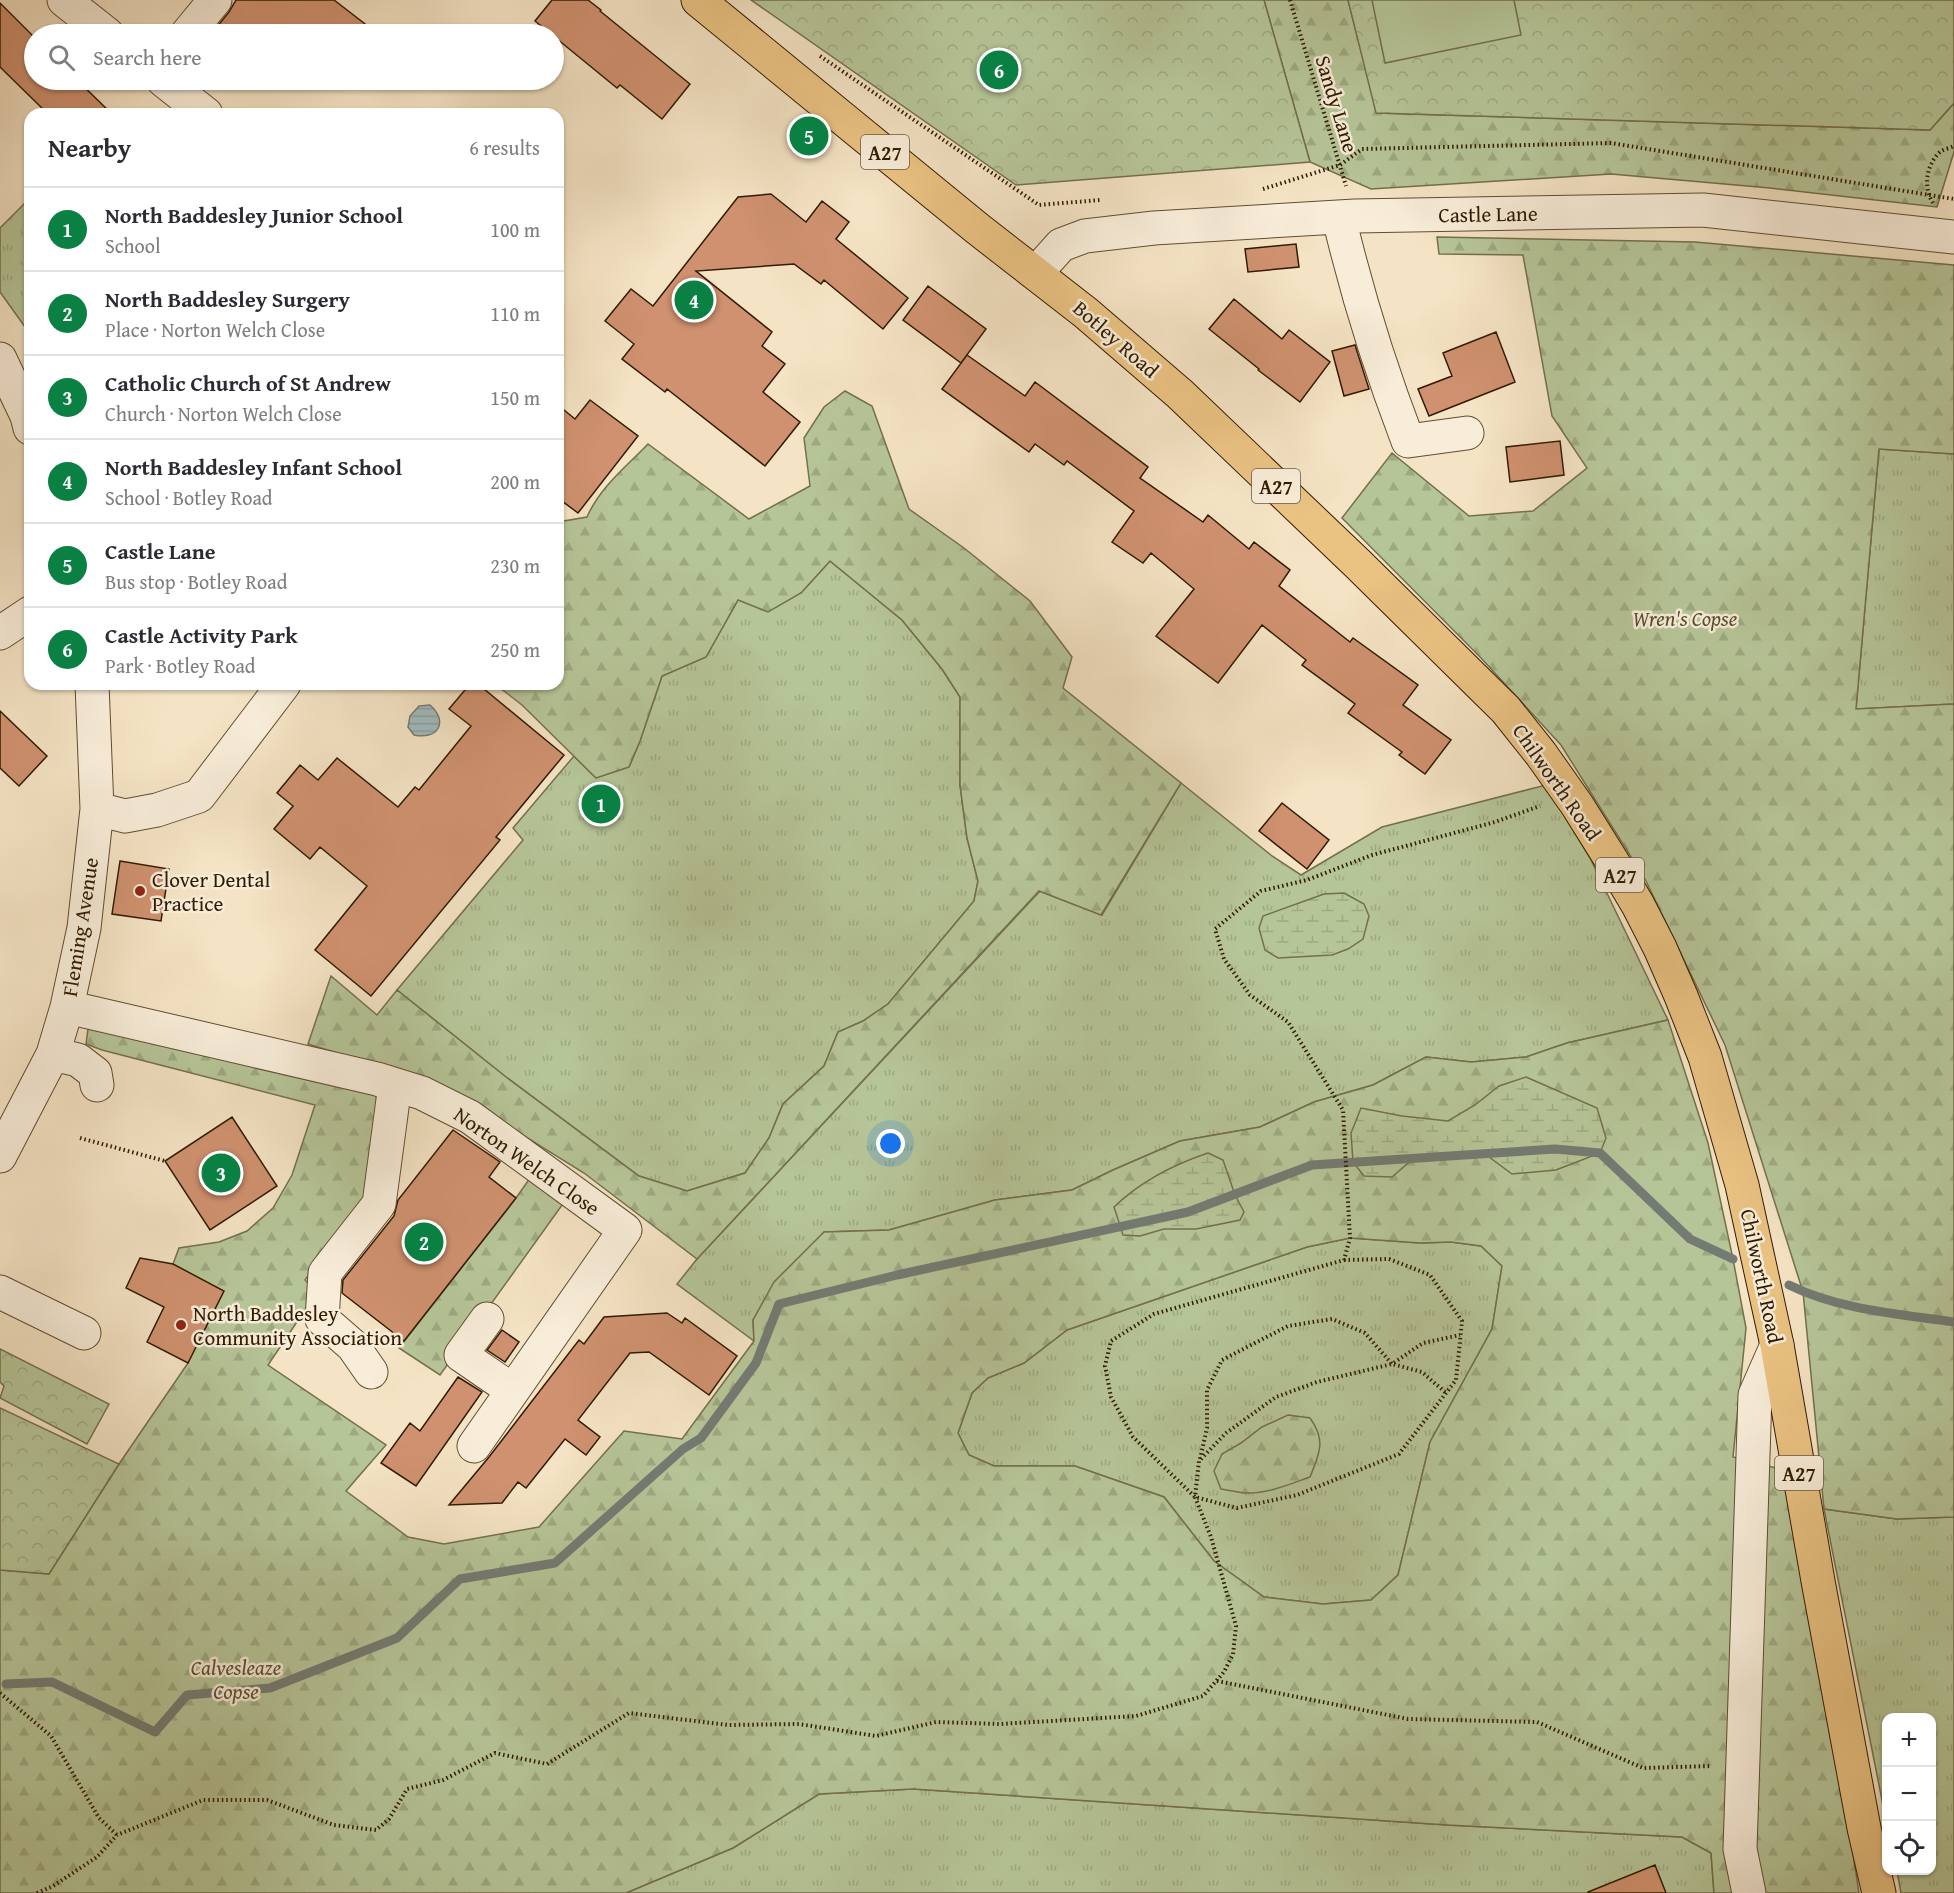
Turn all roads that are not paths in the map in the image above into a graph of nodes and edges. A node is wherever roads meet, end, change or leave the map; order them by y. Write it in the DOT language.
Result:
graph roads {
  1 [pos="64,0"];
  2 [pos="215,0"];
  3 [pos="698,0"];
  4 [pos="94,24"];
  5 [pos="196,24"];
  6 [pos="176,90"];
  7 [pos="198,108"];
  8 [pos="1347,217"];
  9 [pos="1946,224"];
  10 [pos="1036,273"];
  11 [pos="0,359"];
  12 [pos="24,409"];
  13 [pos="1467,433"];
  14 [pos="24,617"];
  15 [pos="0,633"];
  16 [pos="92,690"];
  17 [pos="279,690"];
  18 [pos="1506,710"];
  19 [pos="97,809"];
  20 [pos="67,1007"];
  21 [pos="53,1054"];
  22 [pos="395,1085"];
  23 [pos="97,1086"];
  24 [pos="0,1156"];
  25 [pos="0,1292"];
  26 [pos="487,1319"];
  27 [pos="84,1333"];
  28 [pos="1777,1345"];
  29 [pos="371,1372"];
  30 [pos="512,1390"];
  31 [pos="474,1446"];
  32 [pos="1749,1893"];
  33 [pos="1879,1893"];
  1 -- 4 [label="street"];
  2 -- 5 [label="street"];
  3 -- 10 [label="main road, Botley Road / A27"];
  6 -- 7 [label="street"];
  8 -- 9 [label="street, Castle Lane"];
  8 -- 10 [label="street, Castle Lane"];
  8 -- 13 [label="street"];
  10 -- 18 [label="main road, Botley Road / A27"];
  11 -- 12 [label="street"];
  14 -- 15 [label="street"];
  16 -- 19 [label="street, Fleming Avenue"];
  17 -- 19 [label="street"];
  18 -- 28 [label="main road, Chilworth Road / A27"];
  19 -- 20 [label="street, Fleming Avenue"];
  20 -- 21 [label="street, Fleming Avenue"];
  20 -- 22 [label="street, Norton Welch Close"];
  21 -- 23 [label="street"];
  21 -- 24 [label="street, Fleming Avenue"];
  22 -- 29 [label="street"];
  22 -- 30 [label="street, Norton Welch Close"];
  25 -- 27 [label="street"];
  26 -- 30 [label="street"];
  28 -- 32 [label="street"];
  28 -- 33 [label="main road, Chilworth Road / A27"];
  30 -- 31 [label="street, Norton Welch Close"];
}
